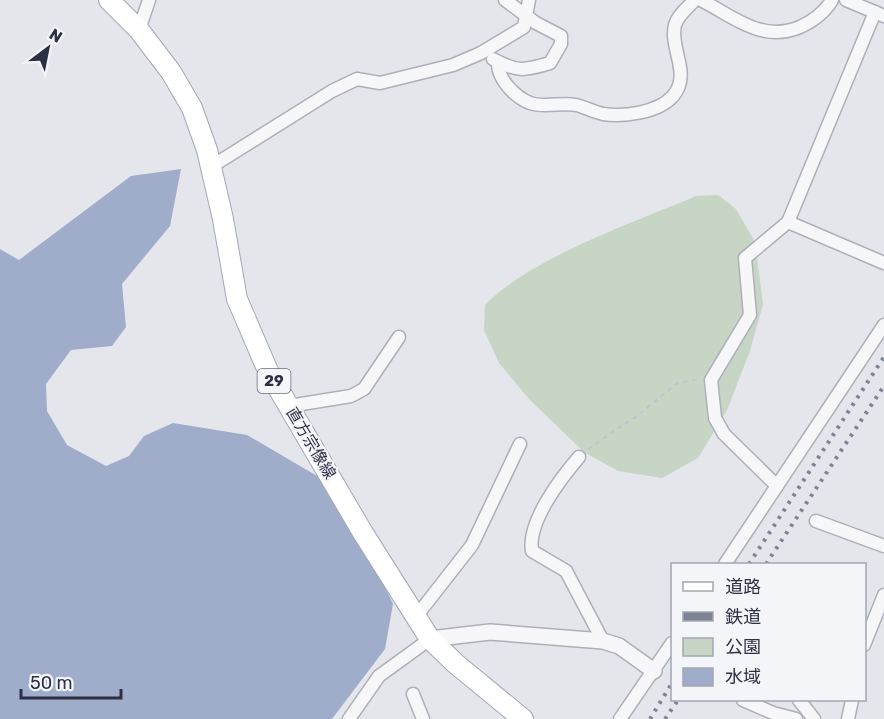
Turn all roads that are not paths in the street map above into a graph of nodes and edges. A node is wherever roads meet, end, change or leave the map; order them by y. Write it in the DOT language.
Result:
graph roads {
  1 [pos="109,0"];
  2 [pos="149,0"];
  3 [pos="505,0"];
  4 [pos="529,0"];
  5 [pos="695,0"];
  6 [pos="701,0"];
  7 [pos="832,0"];
  8 [pos="846,0"];
  9 [pos="879,14"];
  10 [pos="526,15"];
  11 [pos="140,30"];
  12 [pos="481,53"];
  13 [pos="498,62"];
  14 [pos="209,168"];
  15 [pos="788,222"];
  16 [pos="884,263"];
  17 [pos="884,324"];
  18 [pos="399,338"];
  19 [pos="289,406"];
  20 [pos="520,444"];
  21 [pos="579,457"];
  22 [pos="777,486"];
  23 [pos="816,521"];
  24 [pos="884,546"];
  25 [pos="726,563"];
  26 [pos="884,595"];
  27 [pos="415,618"];
  28 [pos="430,639"];
  29 [pos="603,640"];
  30 [pos="866,640"];
  31 [pos="671,644"];
  32 [pos="654,670"];
  33 [pos="413,694"];
  34 [pos="748,701"];
  35 [pos="800,701"];
  36 [pos="852,701"];
  37 [pos="349,719"];
  38 [pos="423,719"];
  39 [pos="523,719"];
  40 [pos="620,719"];
  41 [pos="791,719"];
  42 [pos="814,719"];
  43 [pos="848,719"];
  1 -- 11 [label="main road, 直方宗像線 / 29"];
  2 -- 11 [label="street"];
  3 -- 10 [label="street"];
  4 -- 10 [label="street"];
  5 -- 13 [label="street"];
  6 -- 7 [label="street"];
  8 -- 9 [label="street"];
  9 -- 15 [label="street"];
  10 -- 12 [label="street"];
  10 -- 13 [label="street"];
  11 -- 14 [label="main road, 直方宗像線 / 29"];
  12 -- 13 [label="street"];
  12 -- 14 [label="street"];
  14 -- 19 [label="main road, 直方宗像線 / 29"];
  15 -- 16 [label="street"];
  15 -- 22 [label="street"];
  17 -- 22 [label="street"];
  18 -- 19 [label="street"];
  19 -- 27 [label="main road, 直方宗像線 / 29"];
  20 -- 27 [label="street"];
  21 -- 29 [label="street"];
  22 -- 25 [label="street"];
  23 -- 24 [label="street"];
  26 -- 30 [label="street"];
  27 -- 28 [label="main road, 直方宗像線 / 29"];
  28 -- 29 [label="street"];
  28 -- 37 [label="street"];
  28 -- 39 [label="main road, 直方宗像線 / 29"];
  29 -- 32 [label="street"];
  31 -- 32 [label="street"];
  32 -- 40 [label="street"];
  33 -- 38 [label="street"];
  34 -- 41 [label="street"];
  35 -- 42 [label="street"];
  36 -- 43 [label="street"];
}
